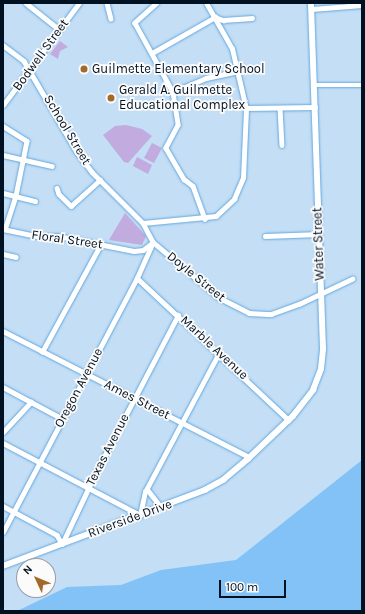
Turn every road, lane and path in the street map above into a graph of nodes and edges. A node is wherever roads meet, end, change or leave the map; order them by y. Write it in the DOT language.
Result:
graph roads {
  1 [pos="26,3"];
  2 [pos="79,3"];
  3 [pos="107,3"];
  4 [pos="156,3"];
  5 [pos="206,3"];
  6 [pos="362,5"];
  7 [pos="312,6"];
  8 [pos="215,17"];
  9 [pos="252,18"];
  10 [pos="111,19"];
  11 [pos="60,30"];
  12 [pos="3,46"];
  13 [pos="152,53"];
  14 [pos="30,70"];
  15 [pos="238,71"];
  16 [pos="315,85"];
  17 [pos="362,85"];
  18 [pos="173,92"];
  19 [pos="3,105"];
  20 [pos="315,107"];
  21 [pos="246,108"];
  22 [pos="280,108"];
  23 [pos="3,126"];
  24 [pos="282,145"];
  25 [pos="3,155"];
  26 [pos="24,160"];
  27 [pos="52,166"];
  28 [pos="100,180"];
  29 [pos="57,188"];
  30 [pos="3,193"];
  31 [pos="16,196"];
  32 [pos="35,201"];
  33 [pos="204,219"];
  34 [pos="143,223"];
  35 [pos="4,229"];
  36 [pos="319,234"];
  37 [pos="265,236"];
  38 [pos="153,242"];
  39 [pos="101,244"];
  40 [pos="3,254"];
  41 [pos="16,257"];
  42 [pos="137,278"];
  43 [pos="352,279"];
  44 [pos="321,294"];
  45 [pos="178,315"];
  46 [pos="3,331"];
  47 [pos="42,352"];
  48 [pos="219,353"];
  49 [pos="86,374"];
  50 [pos="3,387"];
  51 [pos="134,399"];
  52 [pos="31,402"];
  53 [pos="63,419"];
  54 [pos="289,420"];
  55 [pos="182,423"];
  56 [pos="3,432"];
  57 [pos="3,442"];
  58 [pos="249,457"];
  59 [pos="40,463"];
  60 [pos="88,488"];
  61 [pos="147,489"];
  62 [pos="3,506"];
  63 [pos="161,507"];
  64 [pos="14,512"];
  65 [pos="140,515"];
  66 [pos="3,532"];
  67 [pos="62,544"];
  68 [pos="3,566"];
  1 -- 11 [label="street"];
  2 -- 11 [label="street, Bodwell Street"];
  3 -- 10 [label="street"];
  4 -- 13 [label="street"];
  5 -- 8 [label="street"];
  6 -- 7 [label="street"];
  7 -- 16 [label="main road, Water Street"];
  8 -- 9 [label="street"];
  8 -- 13 [label="street"];
  8 -- 15 [label="street"];
  11 -- 14 [label="street, Bodwell Street"];
  12 -- 14 [label="street, School Street"];
  13 -- 18 [label="street"];
  14 -- 19 [label="street, Bodwell Street"];
  14 -- 28 [label="street, School Street"];
  15 -- 18 [label="street"];
  15 -- 21 [label="street"];
  16 -- 17 [label="street"];
  16 -- 20 [label="main road, Water Street"];
  18 -- 33 [label="street"];
  20 -- 22 [label="street"];
  20 -- 36 [label="main road, Water Street"];
  21 -- 22 [label="street"];
  21 -- 33 [label="street"];
  22 -- 24 [label="street"];
  23 -- 26 [label="street"];
  25 -- 26 [label="street"];
  26 -- 27 [label="street"];
  26 -- 31 [label="street"];
  28 -- 29 [label="street"];
  28 -- 34 [label="street, School Street"];
  30 -- 31 [label="street"];
  31 -- 32 [label="street"];
  31 -- 35 [label="street"];
  33 -- 34 [label="street"];
  34 -- 38 [label="street, School Street"];
  35 -- 39 [label="street, Floral Street"];
  36 -- 37 [label="street"];
  36 -- 44 [label="main road, Water Street"];
  38 -- 39 [label="street, Floral Street"];
  38 -- 42 [label="street, Oregon Avenue"];
  38 -- 44 [label="street, Doyle Street"];
  39 -- 47 [label="street"];
  40 -- 41 [label="street"];
  42 -- 45 [label="street, Marble Avenue"];
  42 -- 49 [label="street, Oregon Avenue"];
  43 -- 44 [label="street, Doyle Street"];
  44 -- 54 [label="main road, Water Street"];
  45 -- 48 [label="street, Marble Avenue"];
  45 -- 51 [label="street, Texas Avenue"];
  46 -- 47 [label="street, Ames Street"];
  47 -- 49 [label="street, Ames Street"];
  48 -- 54 [label="street, Marble Avenue"];
  48 -- 55 [label="street"];
  49 -- 51 [label="street, Ames Street"];
  49 -- 53 [label="street, Oregon Avenue"];
  50 -- 52 [label="street"];
  51 -- 55 [label="street, Ames Street"];
  51 -- 60 [label="street, Texas Avenue"];
  52 -- 53 [label="street"];
  52 -- 56 [label="street"];
  53 -- 59 [label="street, Oregon Avenue"];
  54 -- 58 [label="main road, Water Street"];
  55 -- 58 [label="street, Ames Street"];
  55 -- 61 [label="street"];
  57 -- 59 [label="street"];
  58 -- 63 [label="main road, Riverside Drive"];
  59 -- 60 [label="street"];
  59 -- 64 [label="street, Oregon Avenue"];
  60 -- 65 [label="street"];
  60 -- 67 [label="street, Texas Avenue"];
  61 -- 63 [label="street"];
  61 -- 65 [label="street"];
  62 -- 64 [label="street"];
  63 -- 65 [label="main road, Riverside Drive"];
  64 -- 66 [label="street, Oregon Avenue"];
  64 -- 67 [label="street"];
  65 -- 67 [label="main road, Riverside Drive"];
  67 -- 68 [label="main road, Riverside Drive"];
}
